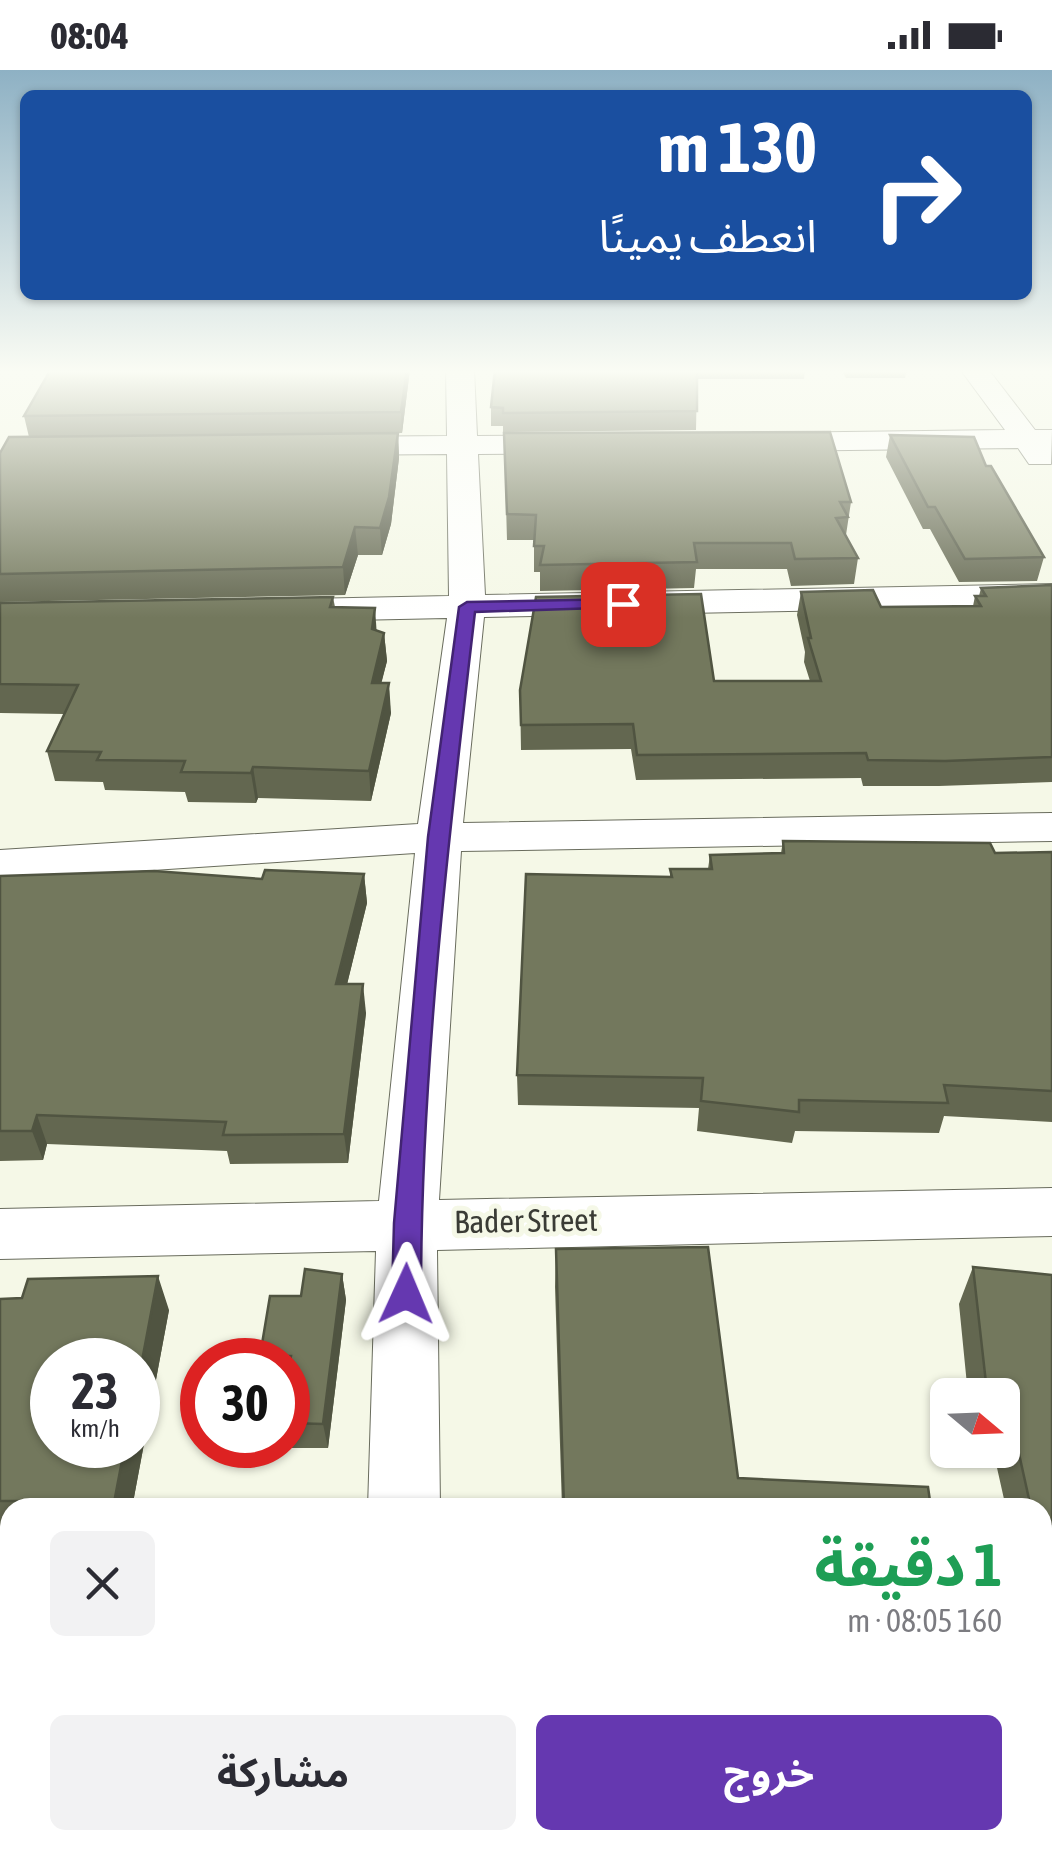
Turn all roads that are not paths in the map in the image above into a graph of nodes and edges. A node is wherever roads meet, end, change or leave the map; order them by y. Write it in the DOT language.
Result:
graph roads {
  1 [pos="463,452"];
  2 [pos="1052,595"];
  3 [pos="467,607"];
  4 [pos="272,611"];
  5 [pos="1052,827"];
  6 [pos="438,837"];
  7 [pos="0,865"];
  8 [pos="1052,1212"];
  9 [pos="407,1223"];
  10 [pos="0,1234"];
  11 [pos="404,1498"];
  1 -- 3 [label="street"];
  2 -- 3 [label="street"];
  3 -- 4 [label="street"];
  3 -- 6 [label="street"];
  5 -- 6 [label="street"];
  6 -- 7 [label="street"];
  6 -- 9 [label="street"];
  8 -- 9 [label="street, Bader Street"];
  9 -- 10 [label="street, Bader Street"];
  9 -- 11 [label="street"];
}
